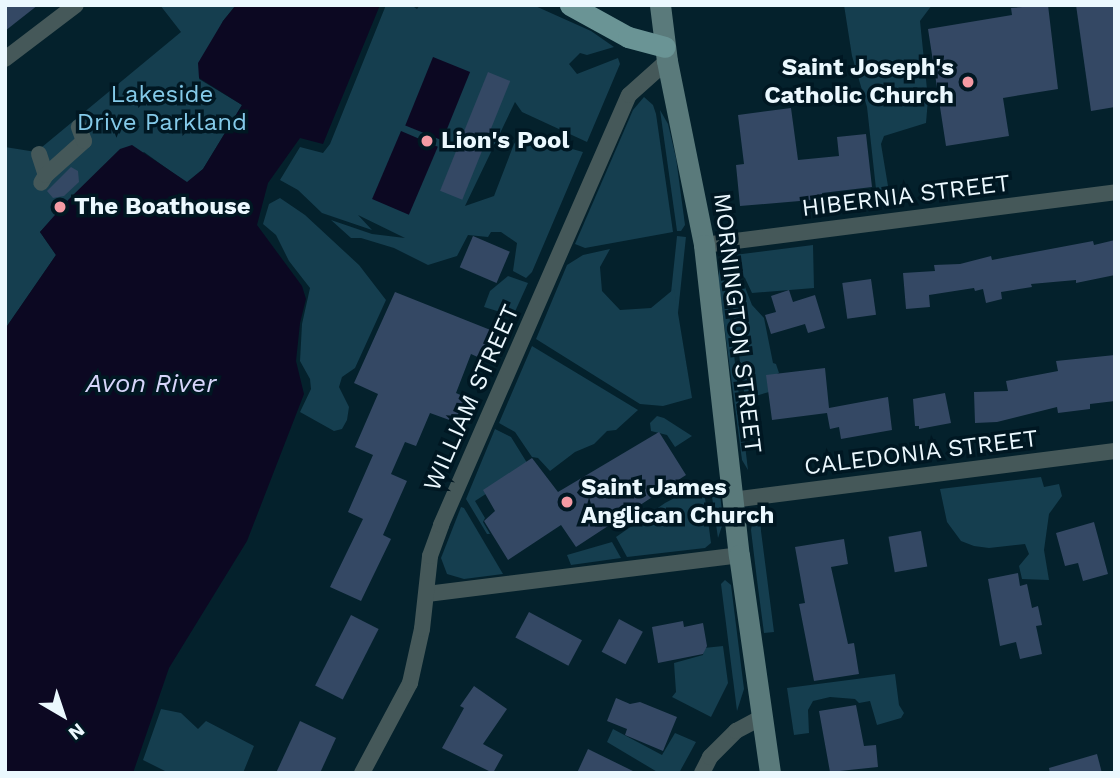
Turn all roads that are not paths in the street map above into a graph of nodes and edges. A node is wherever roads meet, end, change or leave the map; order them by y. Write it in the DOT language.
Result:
graph roads {
  1 [pos="76,5"];
  2 [pos="570,5"];
  3 [pos="660,5"];
  4 [pos="666,54"];
  5 [pos="5,59"];
  6 [pos="79,127"];
  7 [pos="39,154"];
  8 [pos="1115,192"];
  9 [pos="704,245"];
  10 [pos="1115,451"];
  11 [pos="732,500"];
  12 [pos="739,555"];
  13 [pos="427,594"];
  14 [pos="762,717"];
  15 [pos="362,773"];
  16 [pos="702,773"];
  17 [pos="770,773"];
  1 -- 5 [label="street"];
  2 -- 4 [label="main road"];
  3 -- 4 [label="street, MORNINGTON STREET"];
  4 -- 9 [label="street, MORNINGTON STREET"];
  4 -- 13 [label="street, WILLIAM STREET"];
  6 -- 7 [label="street"];
  8 -- 9 [label="street, HIBERNIA STREET"];
  9 -- 11 [label="street, MORNINGTON STREET"];
  10 -- 11 [label="street, CALEDONIA STREET"];
  11 -- 12 [label="street, MORNINGTON STREET"];
  12 -- 13 [label="street"];
  12 -- 14 [label="street, MORNINGTON STREET"];
  13 -- 15 [label="street, WILLIAM STREET"];
  14 -- 16 [label="street"];
  14 -- 17 [label="street, MORNINGTON STREET"];
}
